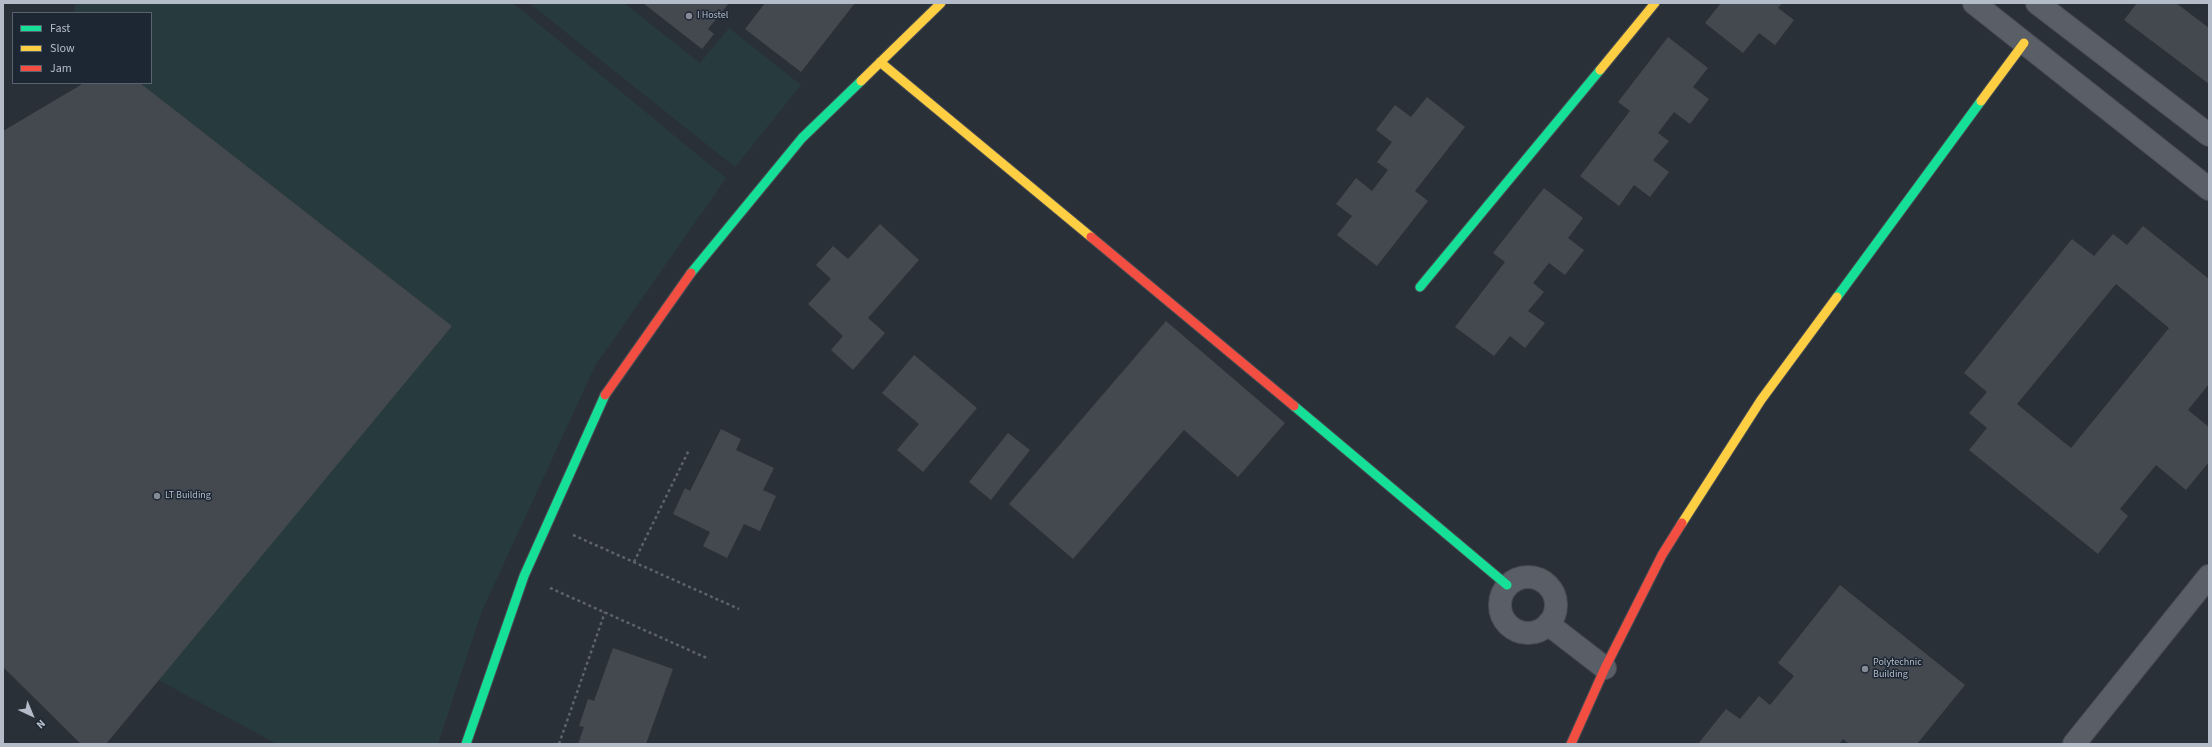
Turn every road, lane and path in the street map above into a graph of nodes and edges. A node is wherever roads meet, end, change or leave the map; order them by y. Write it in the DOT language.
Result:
graph roads {
  1 [pos="941,3"];
  2 [pos="1655,3"];
  3 [pos="1974,3"];
  4 [pos="2037,3"];
  5 [pos="2024,43"];
  6 [pos="880,62"];
  7 [pos="2209,135"];
  8 [pos="2209,189"];
  9 [pos="1420,287"];
  10 [pos="689,450"];
  11 [pos="548,524"];
  12 [pos="634,562"];
  13 [pos="524,576"];
  14 [pos="2209,576"];
  15 [pos="1507,585"];
  16 [pos="739,608"];
  17 [pos="605,612"];
  18 [pos="1548,624"];
  19 [pos="709,659"];
  20 [pos="1605,668"];
  21 [pos="466,744"];
  22 [pos="559,744"];
  23 [pos="1571,744"];
  24 [pos="2074,744"];
  1 -- 6 [label="street"];
  2 -- 9 [label="street"];
  3 -- 5 [label="street"];
  4 -- 7 [label="street"];
  5 -- 8 [label="street"];
  5 -- 20 [label="street"];
  6 -- 11 [label="street"];
  6 -- 15 [label="street"];
  10 -- 12 [label="path"];
  11 -- 12 [label="path"];
  11 -- 13 [label="street"];
  12 -- 16 [label="path"];
  13 -- 17 [label="path"];
  13 -- 21 [label="street"];
  14 -- 24 [label="street"];
  15 -- 18 [label="street"];
  15 -- 18 [label="street"];
  17 -- 19 [label="path"];
  17 -- 22 [label="path"];
  18 -- 20 [label="street"];
  20 -- 23 [label="street"];
}
